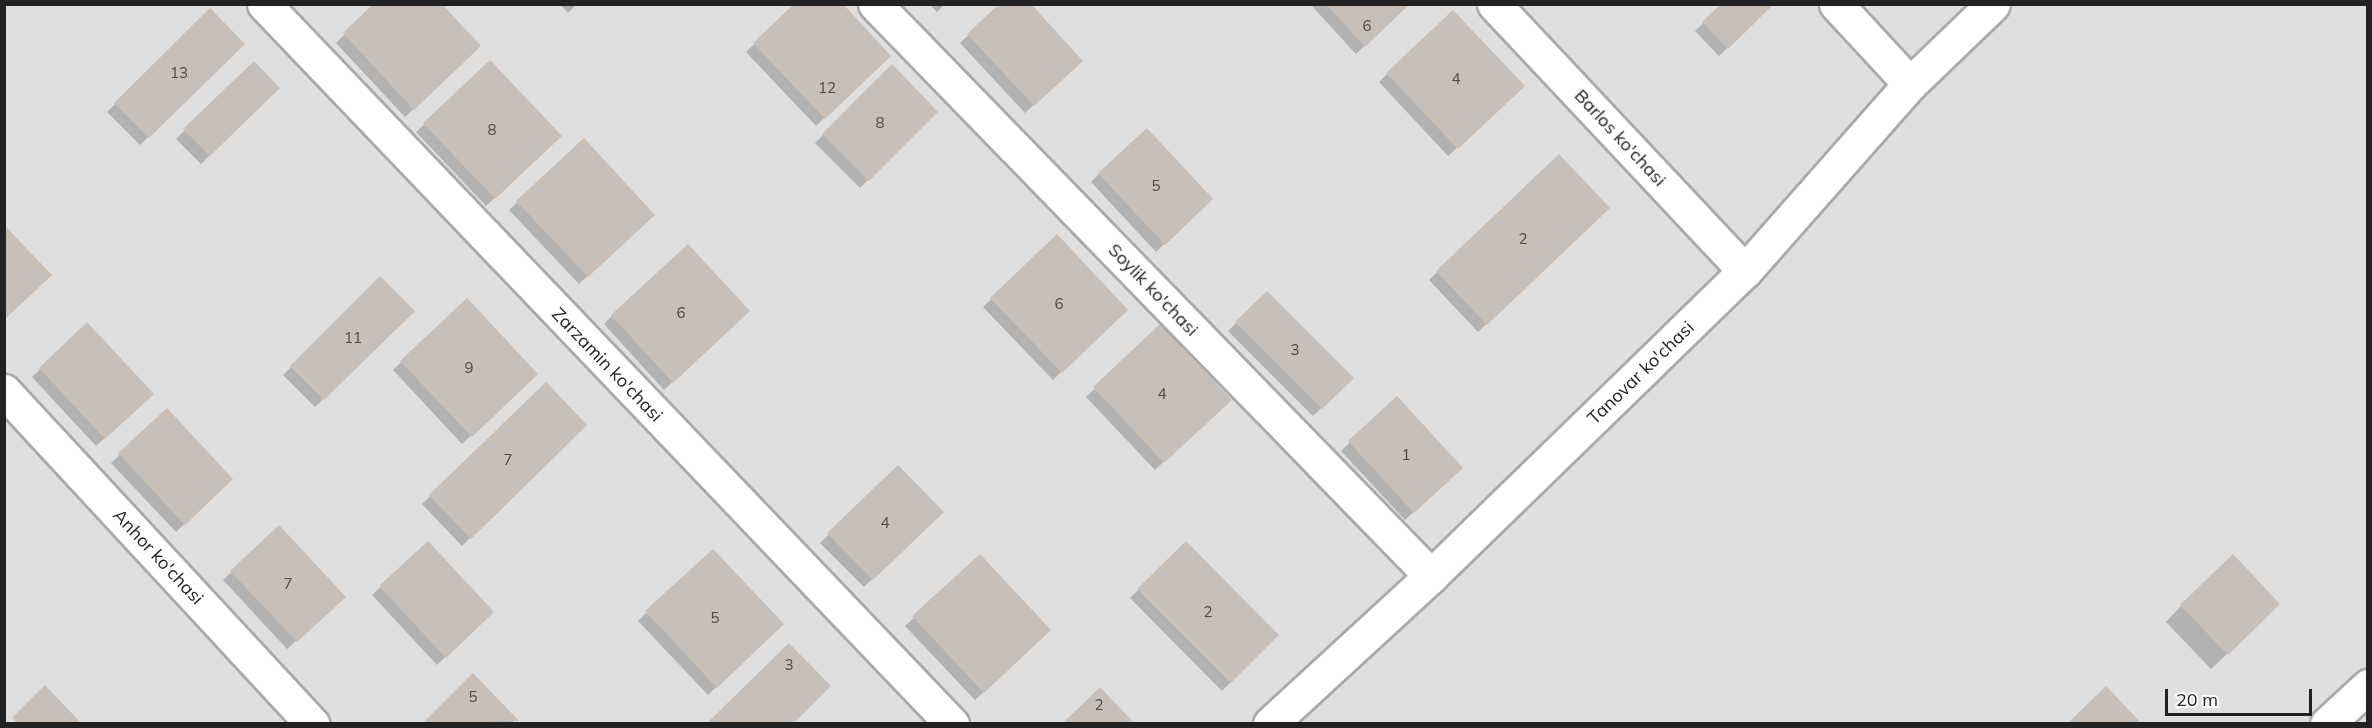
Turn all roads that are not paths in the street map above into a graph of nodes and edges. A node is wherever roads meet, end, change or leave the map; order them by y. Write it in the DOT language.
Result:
graph roads {
  1 [pos="264,4"];
  2 [pos="875,4"];
  3 [pos="1494,4"];
  4 [pos="1836,4"];
  5 [pos="1993,4"];
  6 [pos="1910,84"];
  7 [pos="1745,272"];
  8 [pos="4,391"];
  9 [pos="1431,576"];
  10 [pos="2367,686"];
  11 [pos="312,723"];
  12 [pos="952,723"];
  13 [pos="1270,723"];
  14 [pos="2327,723"];
  1 -- 12 [label="street, Zarzamin ko'chasi"];
  2 -- 9 [label="street, Soylik ko'chasi"];
  3 -- 7 [label="street, Barlos ko'chasi"];
  4 -- 6 [label="street"];
  5 -- 6 [label="street, Tanovar ko'chasi"];
  6 -- 7 [label="street, Tanovar ko'chasi"];
  7 -- 9 [label="street, Tanovar ko'chasi"];
  8 -- 11 [label="street, Anhor ko'chasi"];
  9 -- 13 [label="street, Tanovar ko'chasi"];
  10 -- 14 [label="street"];
}
